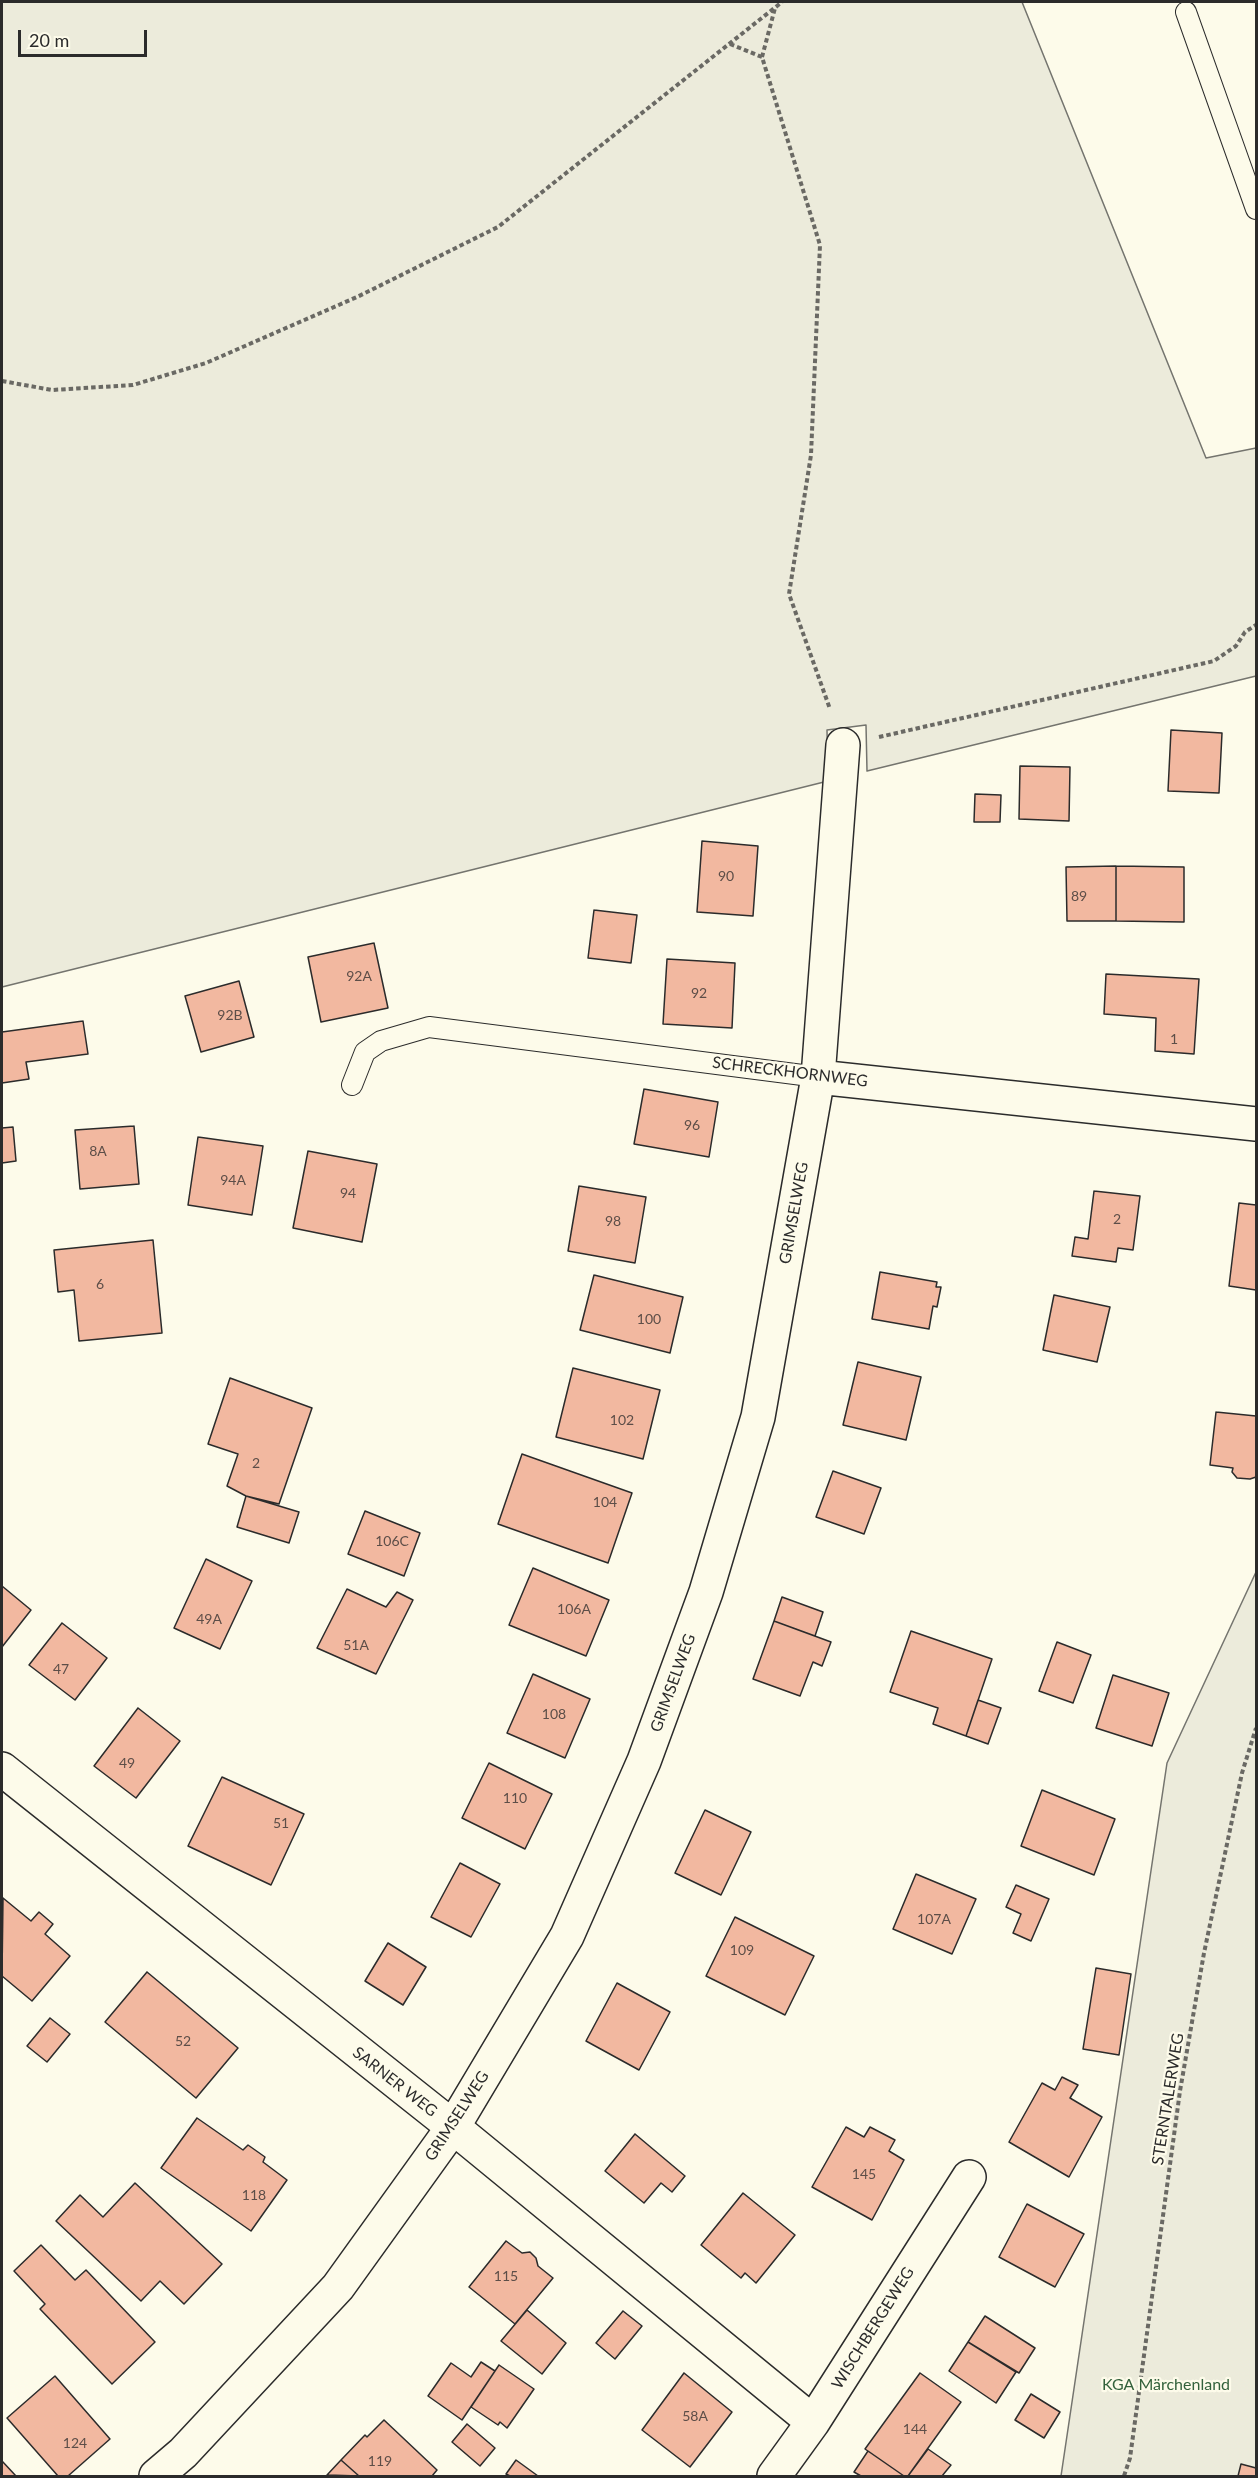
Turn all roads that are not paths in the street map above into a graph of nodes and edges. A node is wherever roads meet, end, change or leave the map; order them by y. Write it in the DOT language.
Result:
graph roads {
  1 [pos="1186,12"];
  2 [pos="1257,209"];
  3 [pos="843,745"];
  4 [pos="818,1077"];
  5 [pos="352,1085"];
  6 [pos="1257,1124"];
  7 [pos="2,1769"];
  8 [pos="453,2127"];
  9 [pos="969,2177"];
  10 [pos="813,2422"];
  11 [pos="156,2476"];
  12 [pos="774,2476"];
  1 -- 2 [label="lane"];
  3 -- 4 [label="street, GRIMSELWEG"];
  4 -- 5 [label="lane, SCHRECKHORNWEG"];
  4 -- 6 [label="street, SCHRECKHORNWEG"];
  4 -- 8 [label="street, GRIMSELWEG"];
  7 -- 8 [label="street, SARNER WEG"];
  8 -- 10 [label="street, SARNER WEG"];
  8 -- 11 [label="street, GRIMSELWEG"];
  9 -- 10 [label="street, WISCHBERGEWEG"];
  10 -- 12 [label="street, WISCHBERGEWEG"];
}
